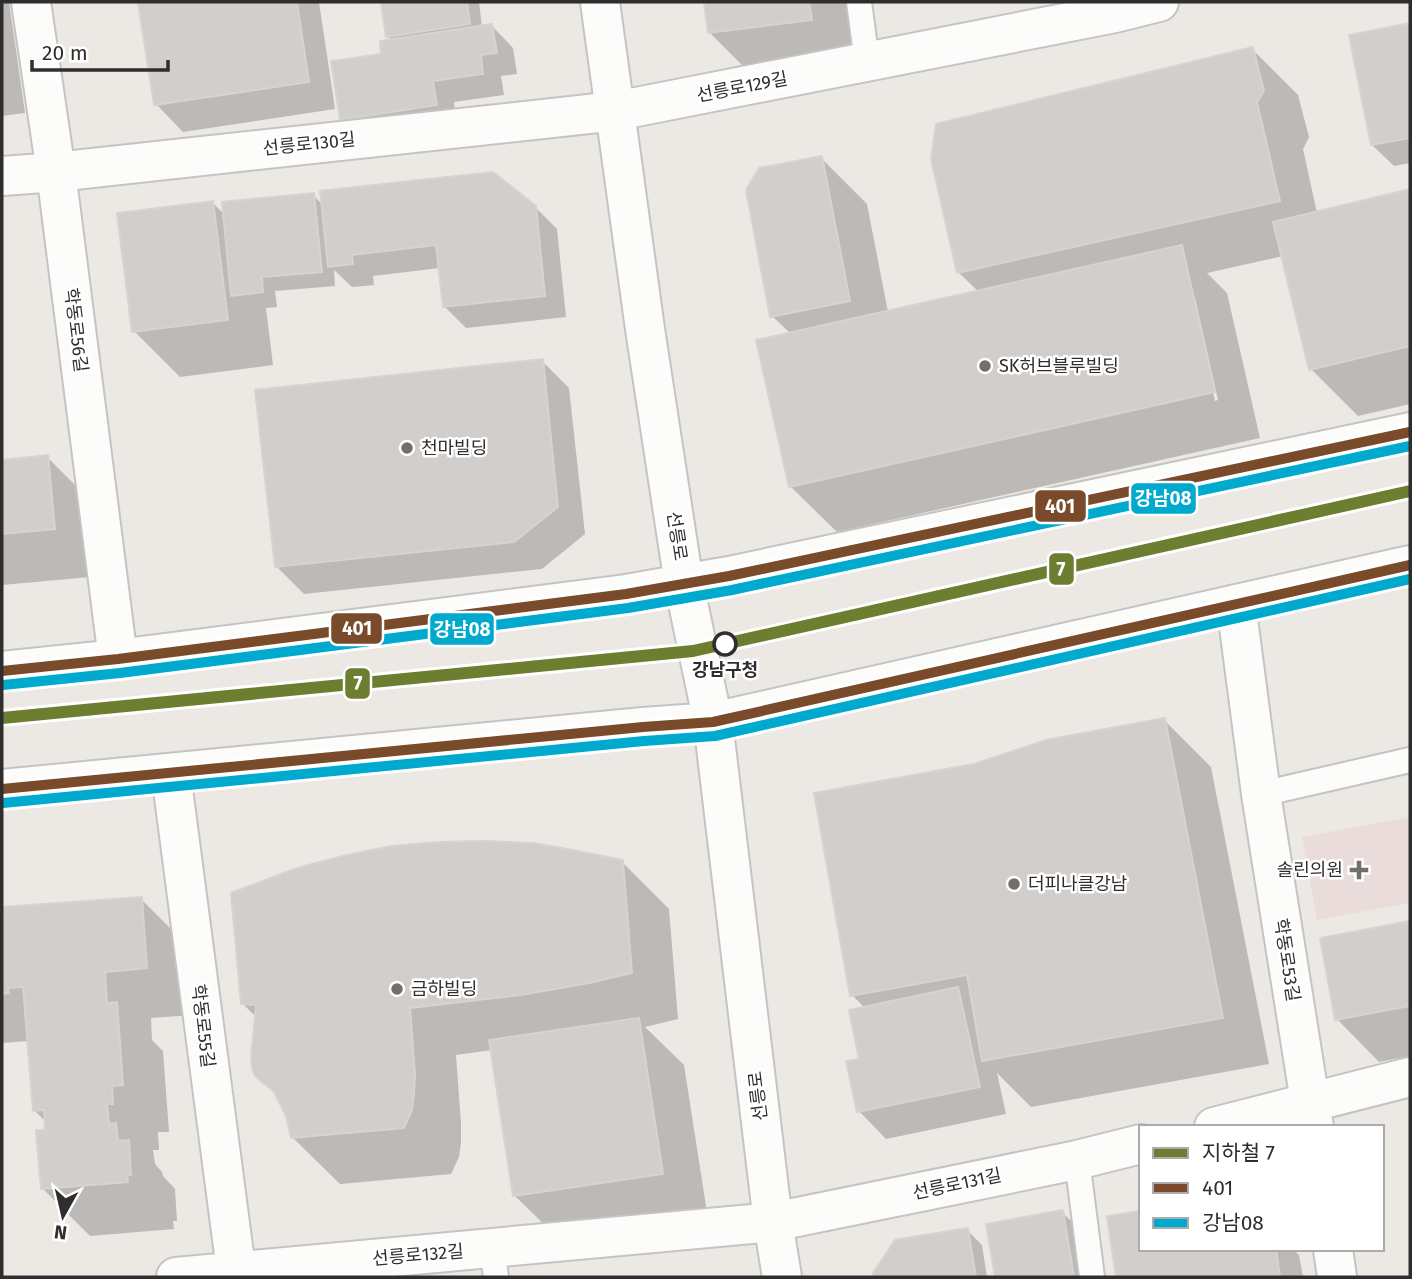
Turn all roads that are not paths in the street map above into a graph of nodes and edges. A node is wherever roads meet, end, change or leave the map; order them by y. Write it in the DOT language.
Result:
graph roads {
  1 [pos="31,2"];
  2 [pos="600,2"];
  3 [pos="859,2"];
  4 [pos="1159,2"];
  5 [pos="1115,7"];
  6 [pos="867,62"];
  7 [pos="616,111"];
  8 [pos="56,172"];
  9 [pos="2,176"];
  10 [pos="1410,432"];
  11 [pos="1410,565"];
  12 [pos="684,584"];
  13 [pos="1236,604"];
  14 [pos="118,659"];
  15 [pos="2,671"];
  16 [pos="713,722"];
  17 [pos="1410,760"];
  18 [pos="170,774"];
  19 [pos="2,789"];
  20 [pos="1261,794"];
  21 [pos="1410,1077"];
  22 [pos="1312,1115"];
  23 [pos="1230,1125"];
  24 [pos="1139,1144"];
  25 [pos="1077,1160"];
  26 [pos="773,1222"];
  27 [pos="1333,1251"];
  28 [pos="494,1263"];
  29 [pos="236,1275"];
  30 [pos="176,1277"];
  31 [pos="782,1277"];
  32 [pos="1092,1277"];
  33 [pos="1338,1277"];
  1 -- 8 [label="main road, 학동로56길"];
  2 -- 7 [label="main road, 선릉로"];
  3 -- 6 [label="lane"];
  4 -- 5 [label="main road, 선릉로129길"];
  5 -- 6 [label="main road, 선릉로129길"];
  6 -- 7 [label="main road, 선릉로129길"];
  7 -- 8 [label="main road, 선릉로130길"];
  7 -- 12 [label="main road, 선릉로"];
  8 -- 9 [label="main road, 선릉로130길"];
  8 -- 14 [label="main road, 학동로56길"];
  10 -- 12 [label="main road"];
  11 -- 13 [label="main road"];
  12 -- 14 [label="main road"];
  12 -- 16 [label="main road, 선릉로"];
  13 -- 16 [label="main road"];
  13 -- 20 [label="main road, 학동로53길"];
  14 -- 15 [label="main road"];
  16 -- 18 [label="main road"];
  16 -- 26 [label="main road, 선릉로"];
  17 -- 20 [label="lane"];
  18 -- 19 [label="main road"];
  18 -- 29 [label="main road, 학동로55길"];
  20 -- 22 [label="main road, 학동로53길"];
  21 -- 22 [label="main road"];
  22 -- 23 [label="main road"];
  24 -- 25 [label="main road, 선릉로131길"];
  25 -- 26 [label="main road, 선릉로131길"];
  25 -- 32 [label="lane"];
  26 -- 28 [label="main road, 선릉로132길"];
  26 -- 31 [label="main road, 선릉로"];
  27 -- 33 [label="main road"];
  28 -- 29 [label="main road, 선릉로132길"];
  29 -- 30 [label="main road, 선릉로132길"];
}
